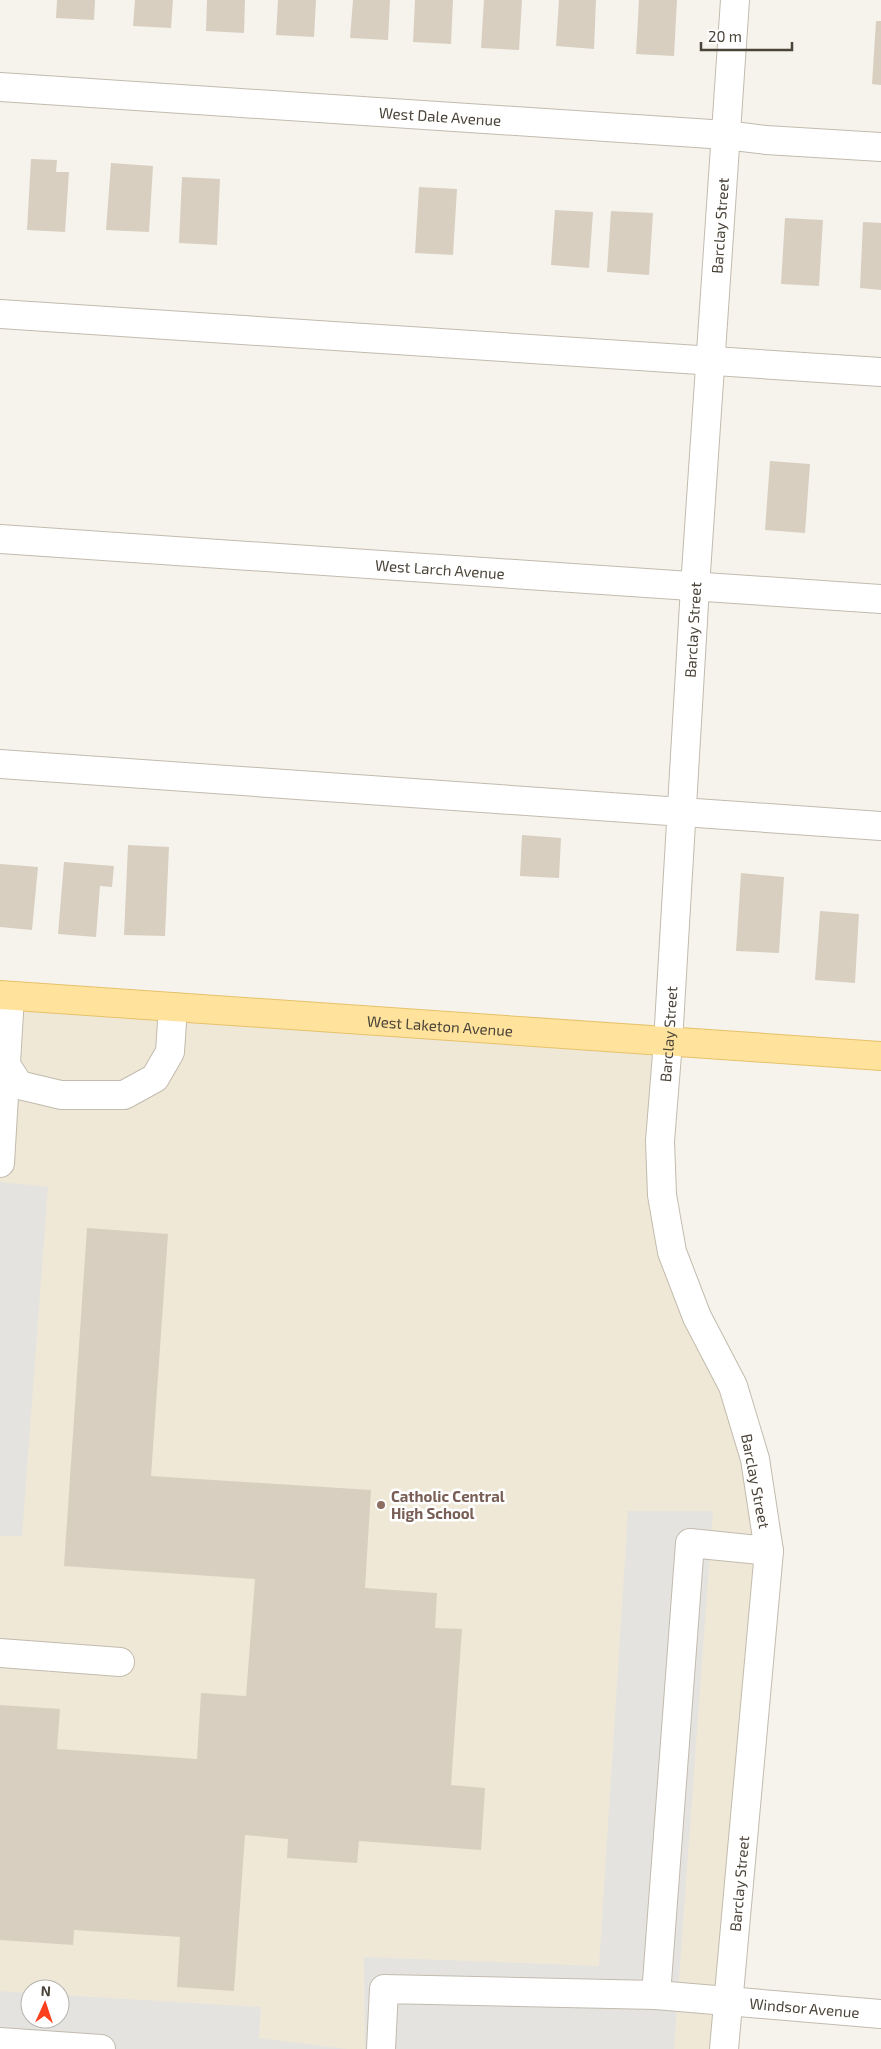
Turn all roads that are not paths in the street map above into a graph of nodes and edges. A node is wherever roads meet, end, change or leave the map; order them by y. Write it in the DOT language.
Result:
graph roads {
  1 [pos="735,0"];
  2 [pos="0,87"];
  3 [pos="726,135"];
  4 [pos="881,148"];
  5 [pos="0,314"];
  6 [pos="711,360"];
  7 [pos="881,372"];
  8 [pos="0,539"];
  9 [pos="695,587"];
  10 [pos="881,599"];
  11 [pos="0,764"];
  12 [pos="681,812"];
  13 [pos="881,826"];
  14 [pos="5,995"];
  15 [pos="173,1007"];
  16 [pos="668,1042"];
  17 [pos="881,1056"];
  18 [pos="6,1065"];
  19 [pos="0,1163"];
  20 [pos="769,1551"];
  21 [pos="0,1653"];
  22 [pos="120,1662"];
  23 [pos="656,1995"];
  24 [pos="728,2002"];
  25 [pos="881,2014"];
  26 [pos="0,2042"];
  27 [pos="101,2049"];
  28 [pos="381,2049"];
  29 [pos="724,2049"];
  1 -- 3 [label="street, Barclay Street"];
  2 -- 3 [label="street, West Dale Avenue"];
  3 -- 4 [label="street, West Dale Avenue"];
  3 -- 6 [label="street, Barclay Street"];
  5 -- 6 [label="street"];
  6 -- 7 [label="street"];
  6 -- 9 [label="street, Barclay Street"];
  8 -- 9 [label="street, West Larch Avenue"];
  9 -- 10 [label="street, West Larch Avenue"];
  9 -- 12 [label="street, Barclay Street"];
  11 -- 12 [label="street"];
  12 -- 13 [label="street"];
  12 -- 16 [label="street, Barclay Street"];
  14 -- 15 [label="main road, West Laketon Avenue"];
  14 -- 18 [label="street"];
  15 -- 16 [label="main road, West Laketon Avenue"];
  15 -- 18 [label="street"];
  16 -- 17 [label="main road, West Laketon Avenue"];
  16 -- 20 [label="street, Barclay Street"];
  18 -- 19 [label="street"];
  20 -- 23 [label="street"];
  20 -- 24 [label="street, Barclay Street"];
  21 -- 22 [label="street"];
  23 -- 24 [label="street, Windsor Avenue"];
  23 -- 28 [label="street, Windsor Avenue"];
  24 -- 25 [label="street, Windsor Avenue"];
  24 -- 29 [label="street, Barclay Street"];
  26 -- 27 [label="street"];
}
